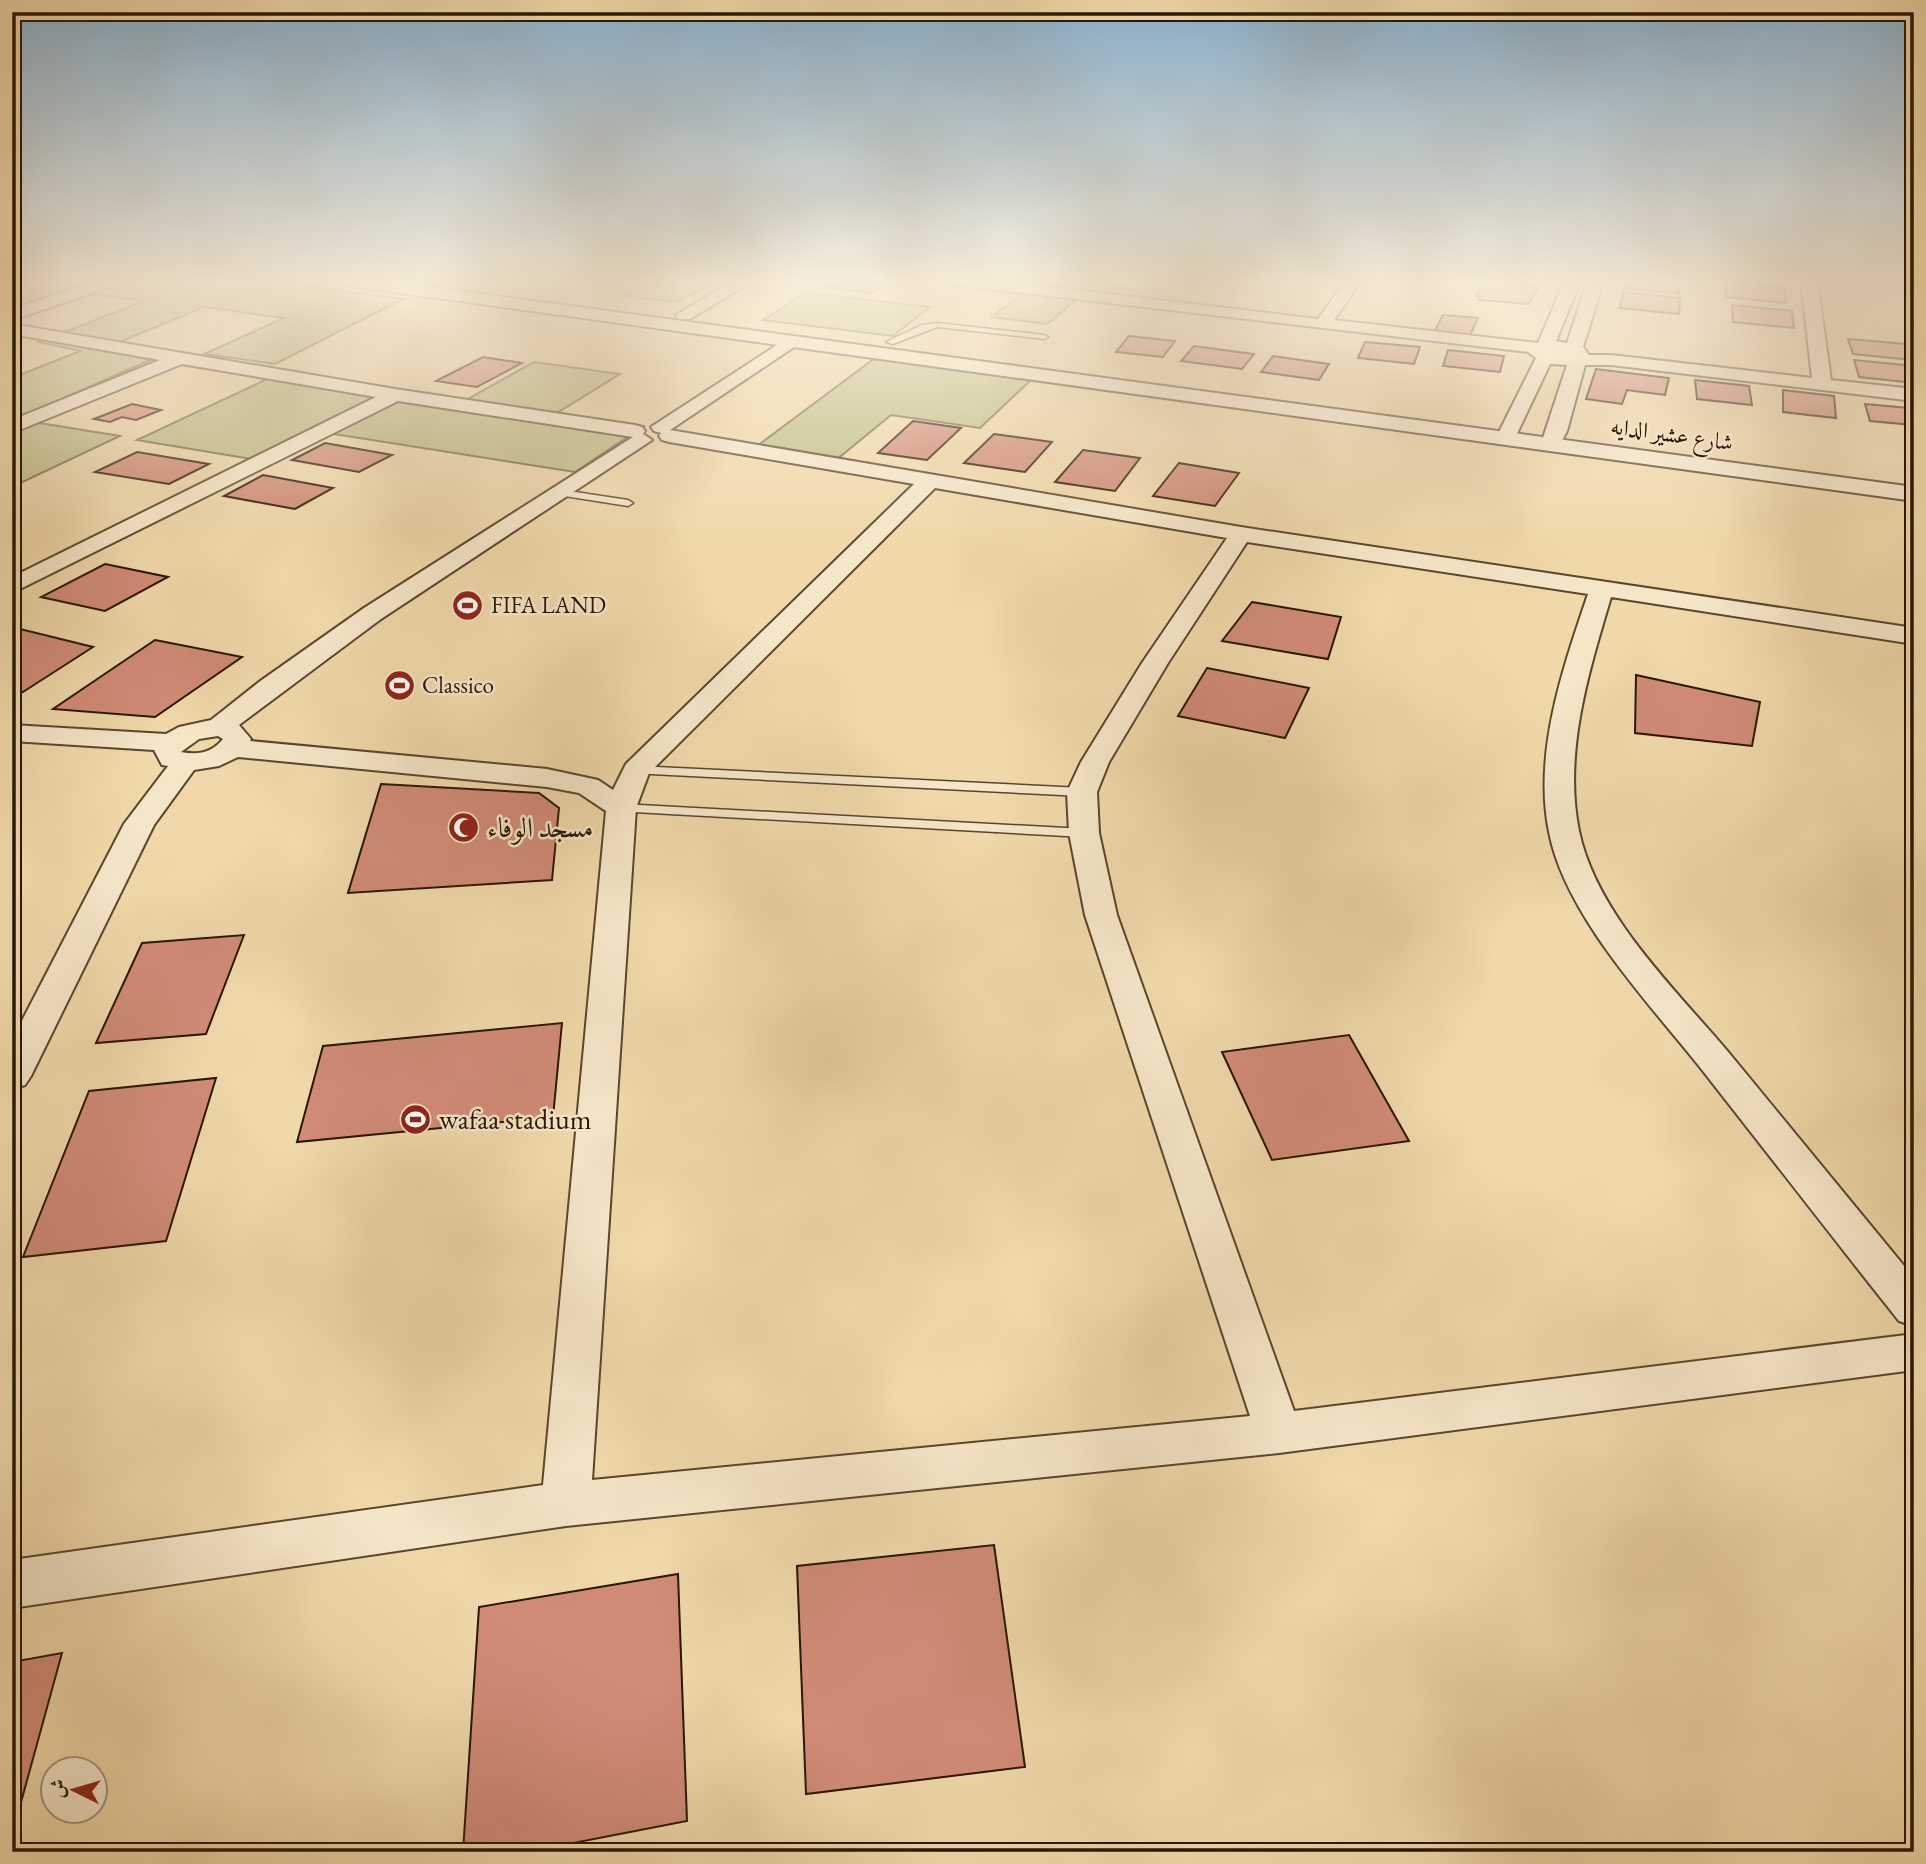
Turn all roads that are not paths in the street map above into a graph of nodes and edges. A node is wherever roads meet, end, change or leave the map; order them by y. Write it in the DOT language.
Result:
graph roads {
  1 [pos="159,367"];
  2 [pos="226,367"];
  3 [pos="752,367"];
  4 [pos="996,367"];
  5 [pos="1062,367"];
  6 [pos="1537,367"];
  7 [pos="1576,367"];
  8 [pos="1672,367"];
  9 [pos="1820,367"];
  10 [pos="1822,384"];
  11 [pos="395,395"];
  12 [pos="1914,395"];
  13 [pos="12,427"];
  14 [pos="1510,432"];
  15 [pos="652,433"];
  16 [pos="1554,438"];
  17 [pos="929,482"];
  18 [pos="1911,490"];
  19 [pos="562,493"];
  20 [pos="628,503"];
  21 [pos="1241,534"];
  22 [pos="12,586"];
  23 [pos="1602,588"];
  24 [pos="1914,636"];
  25 [pos="12,733"];
  26 [pos="226,738"];
  27 [pos="178,753"];
  28 [pos="636,770"];
  29 [pos="588,786"];
  30 [pos="1082,792"];
  31 [pos="621,808"];
  32 [pos="1084,833"];
  33 [pos="12,1076"];
  34 [pos="1914,1309"];
  35 [pos="1914,1352"];
  36 [pos="1279,1433"];
  37 [pos="566,1504"];
  38 [pos="12,1584"];
  1 -- 13 [label="street"];
  2 -- 11 [label="street"];
  3 -- 15 [label="street"];
  4 -- 14 [label="street, شارع عشير الدايه"];
  5 -- 14 [label="street, شارع عشير الدايه"];
  6 -- 14 [label="street"];
  7 -- 16 [label="street"];
  8 -- 10 [label="street"];
  9 -- 10 [label="street"];
  10 -- 12 [label="street"];
  11 -- 15 [label="street"];
  11 -- 22 [label="street"];
  14 -- 16 [label="street, شارع عشير الدايه"];
  15 -- 17 [label="street"];
  15 -- 19 [label="street"];
  16 -- 18 [label="street, شارع عشير الدايه"];
  17 -- 21 [label="street"];
  17 -- 28 [label="street"];
  19 -- 20 [label="lane"];
  19 -- 26 [label="street"];
  21 -- 23 [label="street"];
  21 -- 30 [label="street"];
  23 -- 24 [label="street"];
  23 -- 34 [label="street"];
  25 -- 27 [label="street"];
  26 -- 27 [label="street"];
  26 -- 29 [label="street"];
  27 -- 33 [label="street"];
  28 -- 29 [label="street"];
  28 -- 30 [label="lane"];
  28 -- 31 [label="street"];
  29 -- 31 [label="street"];
  30 -- 32 [label="street"];
  31 -- 32 [label="lane"];
  31 -- 37 [label="street"];
  32 -- 36 [label="street"];
  35 -- 36 [label="street"];
  36 -- 37 [label="street"];
  37 -- 38 [label="street"];
}
